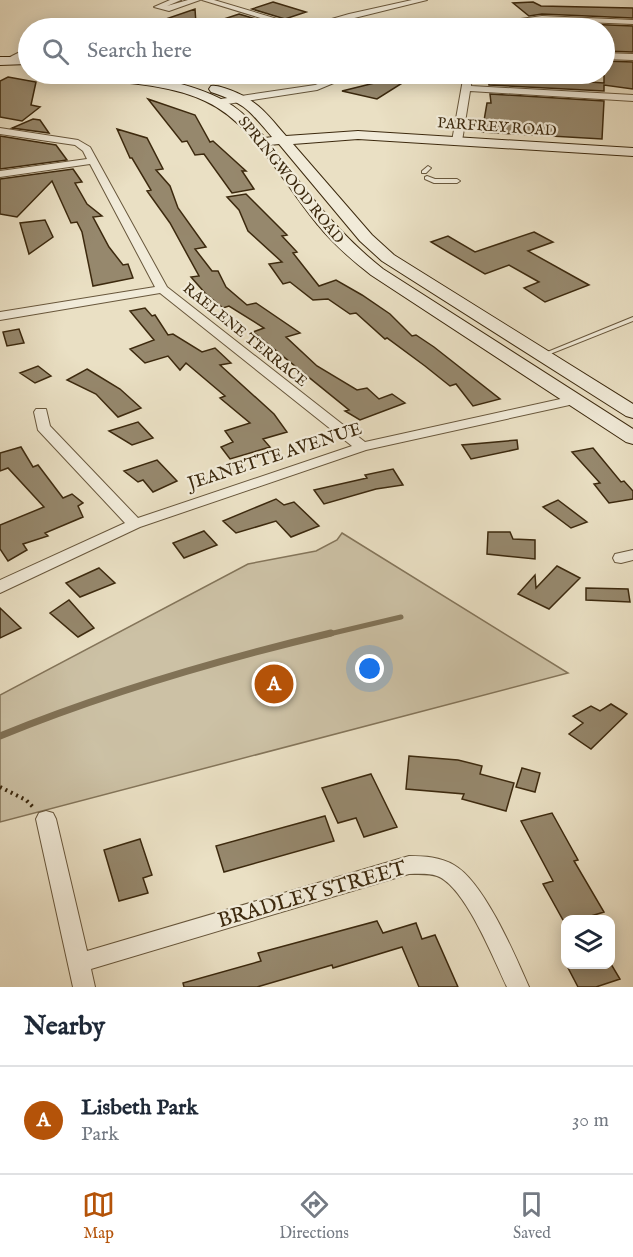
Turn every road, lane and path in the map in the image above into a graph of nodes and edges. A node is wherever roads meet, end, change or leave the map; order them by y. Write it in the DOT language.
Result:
graph roads {
  1 [pos="177,0"];
  2 [pos="196,0"];
  3 [pos="206,0"];
  4 [pos="248,0"];
  5 [pos="423,0"];
  6 [pos="228,7"];
  7 [pos="264,18"];
  8 [pos="342,18"];
  9 [pos="532,18"];
  10 [pos="558,18"];
  11 [pos="615,21"];
  12 [pos="633,22"];
  13 [pos="18,56"];
  14 [pos="615,56"];
  15 [pos="633,57"];
  16 [pos="18,62"];
  17 [pos="2,63"];
  18 [pos="18,66"];
  19 [pos="152,84"];
  20 [pos="191,84"];
  21 [pos="288,84"];
  22 [pos="325,84"];
  23 [pos="466,84"];
  24 [pos="465,88"];
  25 [pos="224,97"];
  26 [pos="633,98"];
  27 [pos="243,99"];
  28 [pos="0,131"];
  29 [pos="358,135"];
  30 [pos="318,136"];
  31 [pos="280,137"];
  32 [pos="259,139"];
  33 [pos="457,141"];
  34 [pos="633,152"];
  35 [pos="294,154"];
  36 [pos="93,161"];
  37 [pos="426,173"];
  38 [pos="0,174"];
  39 [pos="457,181"];
  40 [pos="162,289"];
  41 [pos="0,316"];
  42 [pos="633,319"];
  43 [pos="541,356"];
  44 [pos="574,400"];
  45 [pos="41,412"];
  46 [pos="633,412"];
  47 [pos="633,438"];
  48 [pos="362,447"];
  49 [pos="135,524"];
  50 [pos="0,587"];
  51 [pos="0,788"];
  52 [pos="46,819"];
  53 [pos="79,963"];
  54 [pos="84,987"];
  55 [pos="518,987"];
  1 -- 2 [label="street"];
  3 -- 6 [label="street"];
  4 -- 6 [label="street"];
  5 -- 8 [label="street"];
  6 -- 7 [label="street"];
  9 -- 10 [label="street"];
  11 -- 12 [label="street"];
  13 -- 17 [label="street"];
  14 -- 15 [label="street"];
  16 -- 17 [label="main road"];
  17 -- 18 [label="main road"];
  19 -- 25 [label="main road, SPRINGWOOD ROAD"];
  20 -- 25 [label="main road, SPRINGWOOD ROAD"];
  21 -- 25 [label="street"];
  22 -- 27 [label="street"];
  23 -- 24 [label="street"];
  24 -- 26 [label="street"];
  24 -- 33 [label="street"];
  25 -- 27 [label="main road, SPRINGWOOD ROAD"];
  25 -- 32 [label="main road, SPRINGWOOD ROAD"];
  27 -- 31 [label="main road, SPRINGWOOD ROAD"];
  28 -- 36 [label="street, RAELENE TERRACE"];
  29 -- 30 [label="main road, PARFREY ROAD"];
  29 -- 31 [label="main road, PARFREY ROAD"];
  29 -- 33 [label="main road, PARFREY ROAD"];
  30 -- 31 [label="main road, PARFREY ROAD"];
  30 -- 35 [label="main road"];
  31 -- 32 [label="main road, PARFREY ROAD"];
  31 -- 35 [label="main road, SPRINGWOOD ROAD"];
  32 -- 44 [label="main road, SPRINGWOOD ROAD"];
  33 -- 34 [label="main road, PARFREY ROAD"];
  35 -- 43 [label="main road, SPRINGWOOD ROAD"];
  36 -- 38 [label="street"];
  36 -- 40 [label="street, RAELENE TERRACE"];
  37 -- 39 [label="lane"];
  40 -- 41 [label="street"];
  40 -- 48 [label="street, RAELENE TERRACE"];
  42 -- 43 [label="lane"];
  43 -- 46 [label="main road, SPRINGWOOD ROAD"];
  44 -- 47 [label="main road, SPRINGWOOD ROAD"];
  44 -- 48 [label="street, JEANETTE AVENUE"];
  45 -- 49 [label="street"];
  48 -- 49 [label="street, JEANETTE AVENUE"];
  49 -- 50 [label="street, JEANETTE AVENUE"];
  51 -- 52 [label="path"];
  52 -- 53 [label="street"];
  53 -- 54 [label="street"];
  53 -- 55 [label="street, BRADLEY STREET"];
}
